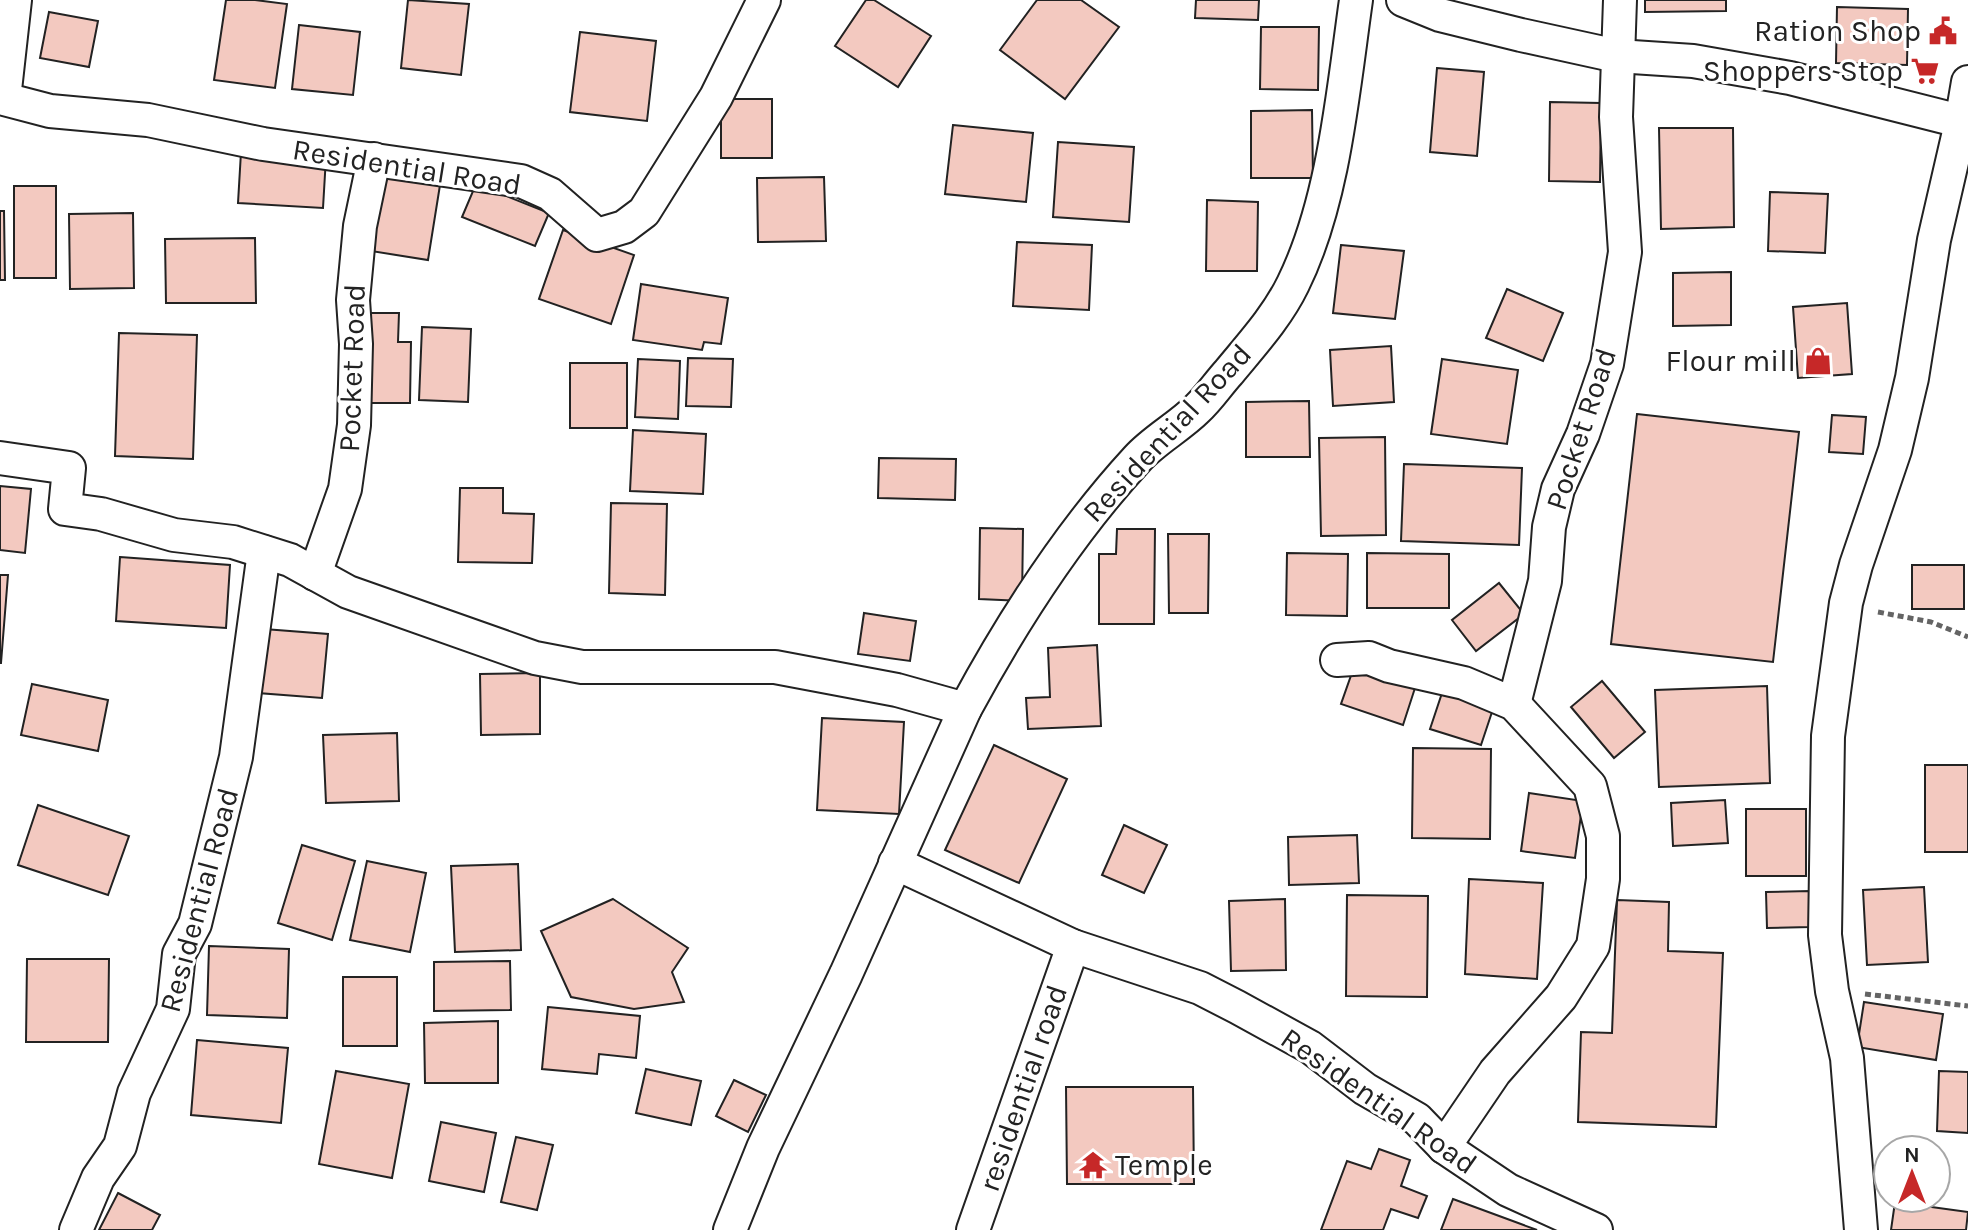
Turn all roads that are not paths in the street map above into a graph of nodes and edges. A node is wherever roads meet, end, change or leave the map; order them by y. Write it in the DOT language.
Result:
graph roads {
  1 [pos="15,0"];
  2 [pos="764,0"];
  3 [pos="1356,0"];
  4 [pos="1403,0"];
  5 [pos="1620,0"];
  6 [pos="1617,56"];
  7 [pos="1968,82"];
  8 [pos="2,99"];
  9 [pos="1965,123"];
  10 [pos="374,159"];
  11 [pos="0,458"];
  12 [pos="264,552"];
  13 [pos="315,574"];
  14 [pos="1337,660"];
  15 [pos="1514,704"];
  16 [pos="965,709"];
  17 [pos="895,863"];
  18 [pos="1073,946"];
  19 [pos="1444,1147"];
  20 [pos="76,1230"];
  21 [pos="730,1230"];
  22 [pos="973,1230"];
  23 [pos="1596,1230"];
  24 [pos="1861,1230"];
  1 -- 8 [label="street, Residential Road"];
  2 -- 10 [label="street, Residential Road"];
  3 -- 16 [label="street, Residential Road"];
  4 -- 6 [label="street"];
  5 -- 6 [label="street, Pocket Road"];
  6 -- 9 [label="street"];
  6 -- 15 [label="street, Pocket Road"];
  7 -- 9 [label="street"];
  8 -- 10 [label="street, Residential Road"];
  9 -- 24 [label="street"];
  10 -- 13 [label="street, Pocket Road"];
  11 -- 12 [label="street"];
  12 -- 13 [label="street"];
  12 -- 20 [label="street, Residential Road"];
  13 -- 16 [label="street"];
  14 -- 15 [label="street"];
  15 -- 19 [label="street"];
  16 -- 17 [label="street, Residential Road"];
  17 -- 18 [label="street, Residential Road"];
  17 -- 21 [label="street, Residential Road"];
  18 -- 19 [label="street, Residential Road"];
  18 -- 22 [label="street, residential road"];
  19 -- 23 [label="street, Residential Road"];
}
